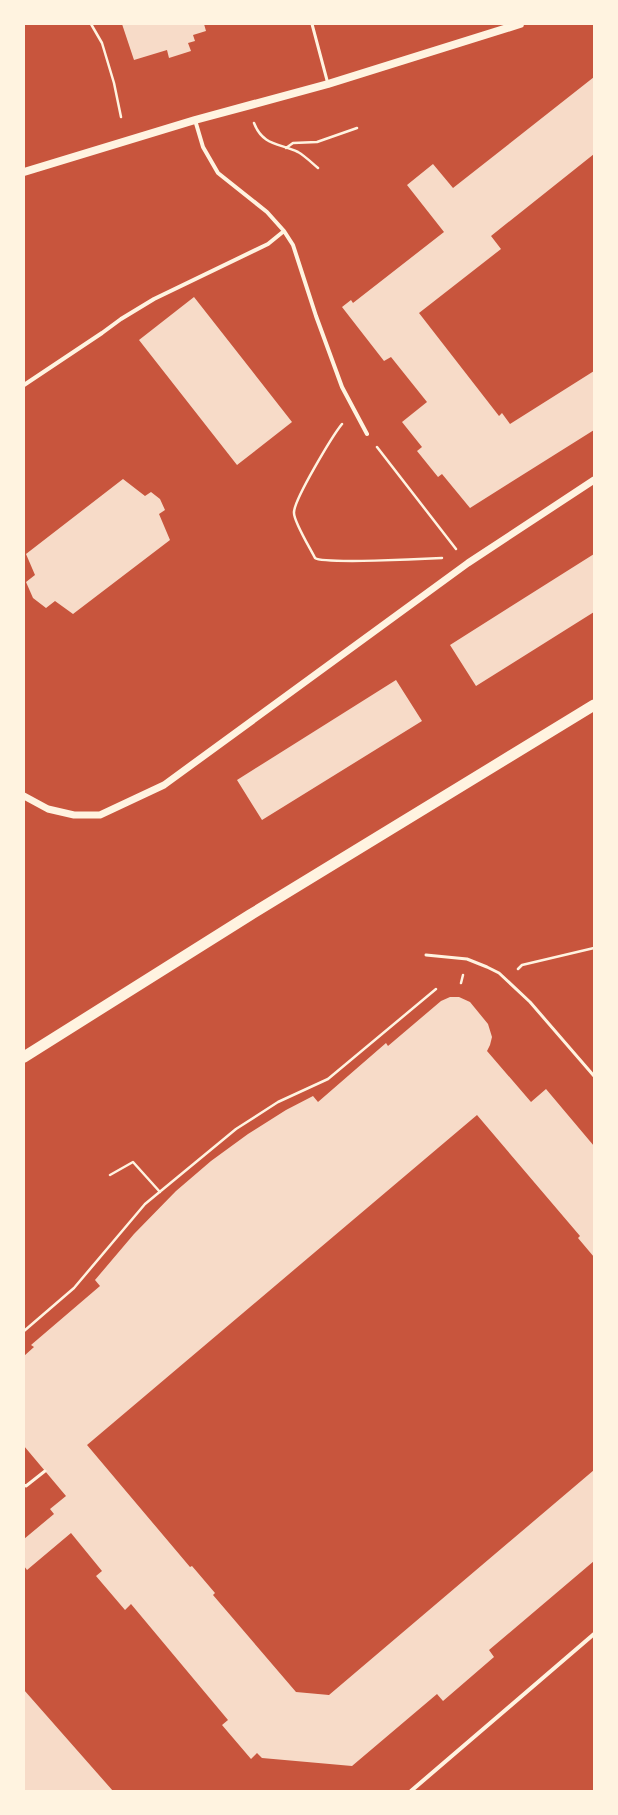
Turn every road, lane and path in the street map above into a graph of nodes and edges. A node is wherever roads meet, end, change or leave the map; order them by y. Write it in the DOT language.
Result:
graph roads {
  1 [pos="91,24"];
  2 [pos="312,24"];
  3 [pos="520,24"];
  4 [pos="328,84"];
  5 [pos="121,117"];
  6 [pos="195,120"];
  7 [pos="254,123"];
  8 [pos="357,128"];
  9 [pos="285,148"];
  10 [pos="318,168"];
  11 [pos="24,172"];
  12 [pos="284,231"];
  13 [pos="24,385"];
  14 [pos="354,410"];
  15 [pos="367,434"];
  16 [pos="383,455"];
  17 [pos="594,480"];
  18 [pos="459,553"];
  19 [pos="446,557"];
  20 [pos="594,705"];
  21 [pos="24,796"];
  22 [pos="594,948"];
  23 [pos="426,955"];
  24 [pos="509,981"];
  25 [pos="436,989"];
  26 [pos="24,1057"];
  27 [pos="594,1076"];
  28 [pos="110,1175"];
  29 [pos="160,1192"];
  30 [pos="24,1331"];
  31 [pos="45,1471"];
  32 [pos="24,1485"];
  33 [pos="594,1634"];
  34 [pos="410,1791"];
  1 -- 5 [label="path"];
  2 -- 4 [label="lane"];
  3 -- 4 [label="main road"];
  4 -- 6 [label="main road"];
  6 -- 11 [label="main road"];
  6 -- 12 [label="street"];
  7 -- 9 [label="path"];
  8 -- 9 [label="path"];
  9 -- 10 [label="path"];
  12 -- 13 [label="street"];
  12 -- 14 [label="street"];
  14 -- 15 [label="street"];
  14 -- 19 [label="path"];
  16 -- 18 [label="path"];
  17 -- 21 [label="street"];
  20 -- 26 [label="highway"];
  22 -- 24 [label="path"];
  23 -- 24 [label="lane"];
  24 -- 27 [label="lane"];
  25 -- 29 [label="path"];
  28 -- 29 [label="path"];
  29 -- 30 [label="path"];
  31 -- 32 [label="lane"];
  33 -- 34 [label="street"];
}
